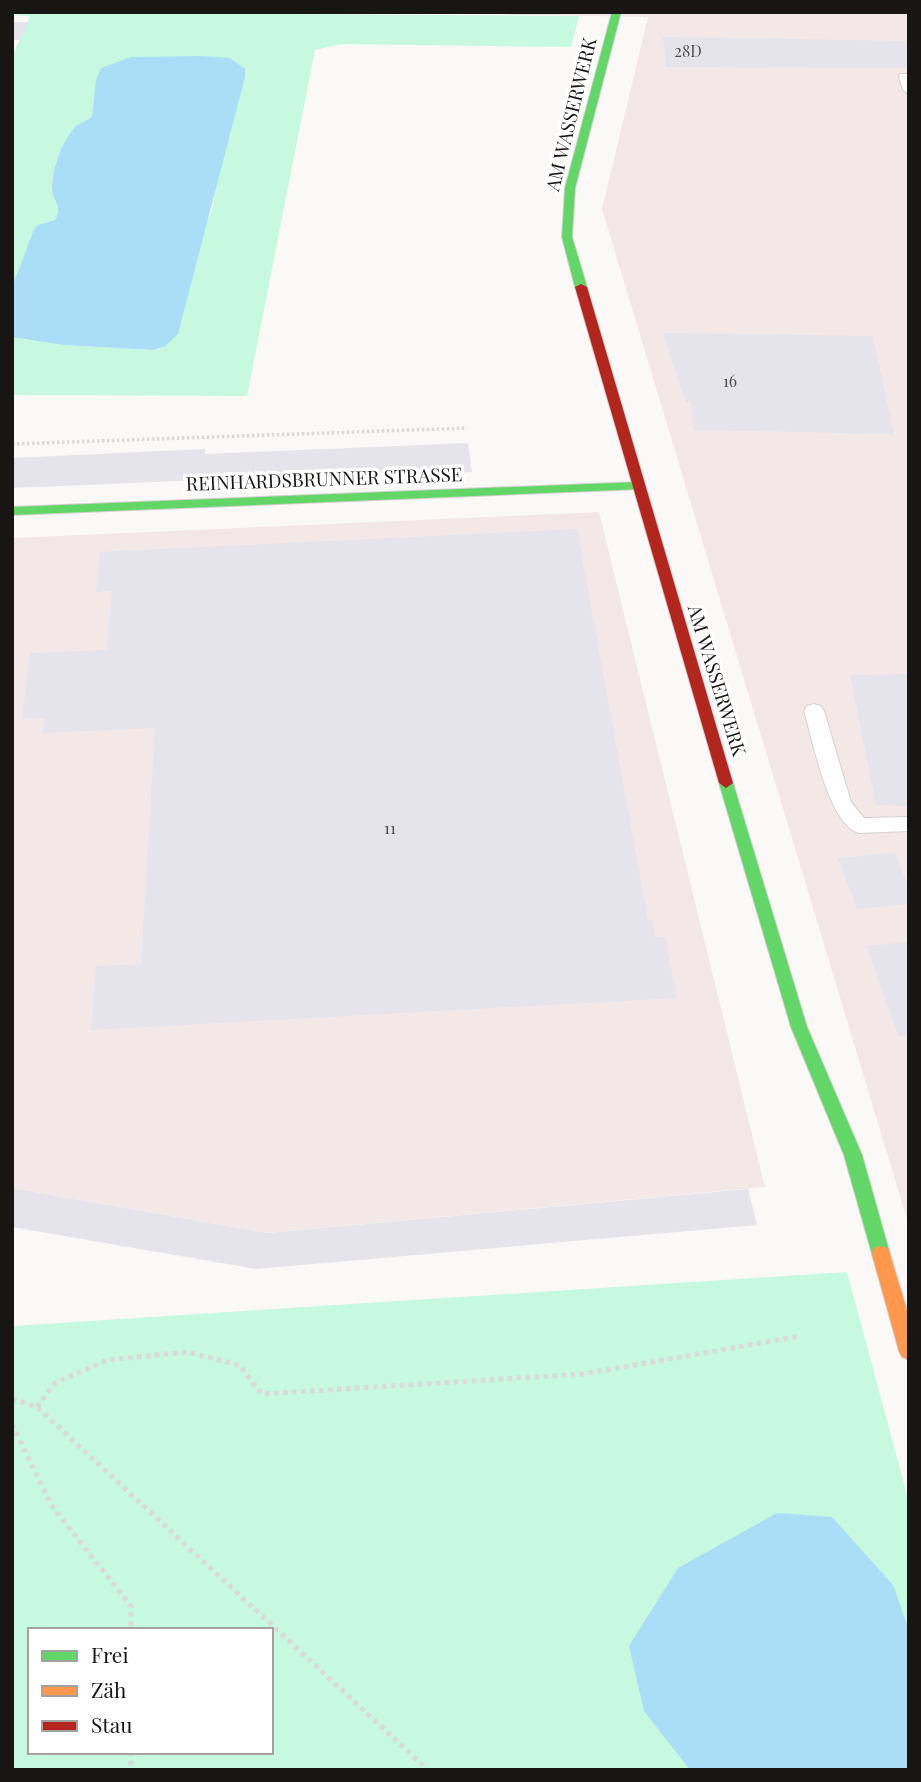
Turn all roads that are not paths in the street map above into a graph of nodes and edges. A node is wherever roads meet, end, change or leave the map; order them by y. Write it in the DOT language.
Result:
graph roads {
  1 [pos="617,12"];
  2 [pos="905,76"];
  3 [pos="909,90"];
  4 [pos="638,486"];
  5 [pos="12,510"];
  6 [pos="814,711"];
  7 [pos="909,824"];
  8 [pos="909,1350"];
  1 -- 4 [label="street, AM WASSERWERK"];
  2 -- 3 [label="lane"];
  4 -- 5 [label="street, REINHARDSBRUNNER STRASSE"];
  4 -- 8 [label="street, AM WASSERWERK"];
  6 -- 7 [label="lane"];
}
